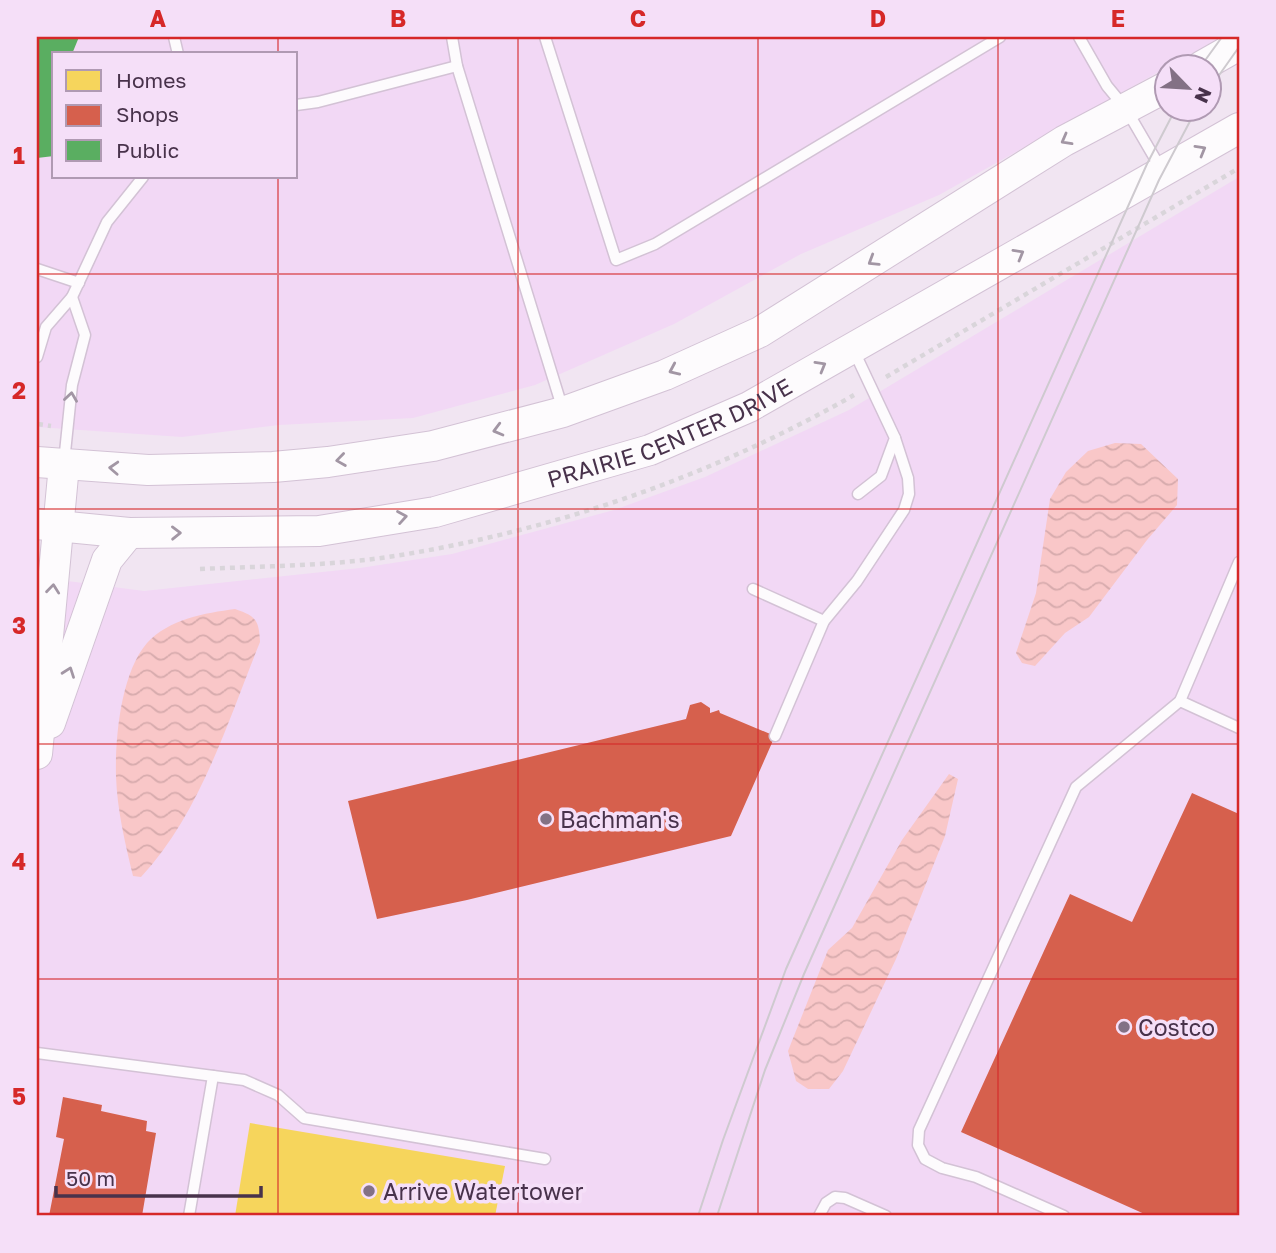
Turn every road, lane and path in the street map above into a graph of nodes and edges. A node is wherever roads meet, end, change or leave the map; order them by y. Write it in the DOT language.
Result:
graph roads {
  1 [pos="452,37"];
  2 [pos="545,37"];
  3 [pos="1000,37"];
  4 [pos="1079,37"];
  5 [pos="457,66"];
  6 [pos="1154,93"];
  7 [pos="298,105"];
  8 [pos="1126,109"];
  9 [pos="1239,128"];
  10 [pos="1163,172"];
  11 [pos="142,178"];
  12 [pos="37,269"];
  13 [pos="79,284"];
  14 [pos="72,297"];
  15 [pos="853,348"];
  16 [pos="37,357"];
  17 [pos="563,412"];
  18 [pos="38,424"];
  19 [pos="51,426"];
  20 [pos="895,438"];
  21 [pos="50,464"];
  22 [pos="858,494"];
  23 [pos="48,526"];
  24 [pos="129,533"];
  25 [pos="1239,562"];
  26 [pos="753,589"];
  27 [pos="824,621"];
  28 [pos="1180,701"];
  29 [pos="1239,727"];
  30 [pos="775,736"];
  31 [pos="37,757"];
  32 [pos="37,1053"];
  33 [pos="213,1076"];
  34 [pos="545,1159"];
  35 [pos="189,1216"];
  36 [pos="819,1216"];
  37 [pos="886,1216"];
  38 [pos="1064,1216"];
  1 -- 5 [label="lane"];
  2 -- 3 [label="lane"];
  4 -- 8 [label="lane"];
  5 -- 7 [label="lane"];
  5 -- 17 [label="lane"];
  6 -- 8 [label="main road"];
  8 -- 10 [label="lane"];
  8 -- 17 [label="main road, one-way"];
  10 -- 9 [label="main road, PRAIRIE CENTER DRIVE, one-way"];
  15 -- 10 [label="main road, PRAIRIE CENTER DRIVE, one-way"];
  11 -- 13 [label="lane"];
  12 -- 13 [label="lane"];
  13 -- 14 [label="lane"];
  14 -- 16 [label="lane"];
  21 -- 14 [label="lane, one-way"];
  15 -- 20 [label="lane"];
  24 -- 15 [label="main road, PRAIRIE CENTER DRIVE, one-way"];
  17 -- 21 [label="main road, one-way"];
  18 -- 19 [label="path"];
  20 -- 22 [label="lane"];
  20 -- 27 [label="lane"];
  21 -- 23 [label="main road"];
  23 -- 24 [label="main road, PRAIRIE CENTER DRIVE"];
  31 -- 23 [label="main road, one-way"];
  31 -- 24 [label="main road, one-way"];
  25 -- 28 [label="lane"];
  26 -- 27 [label="lane"];
  27 -- 30 [label="lane"];
  28 -- 29 [label="lane"];
  28 -- 38 [label="lane"];
  32 -- 33 [label="lane"];
  33 -- 34 [label="lane"];
  33 -- 35 [label="lane"];
  36 -- 37 [label="lane"];
}
